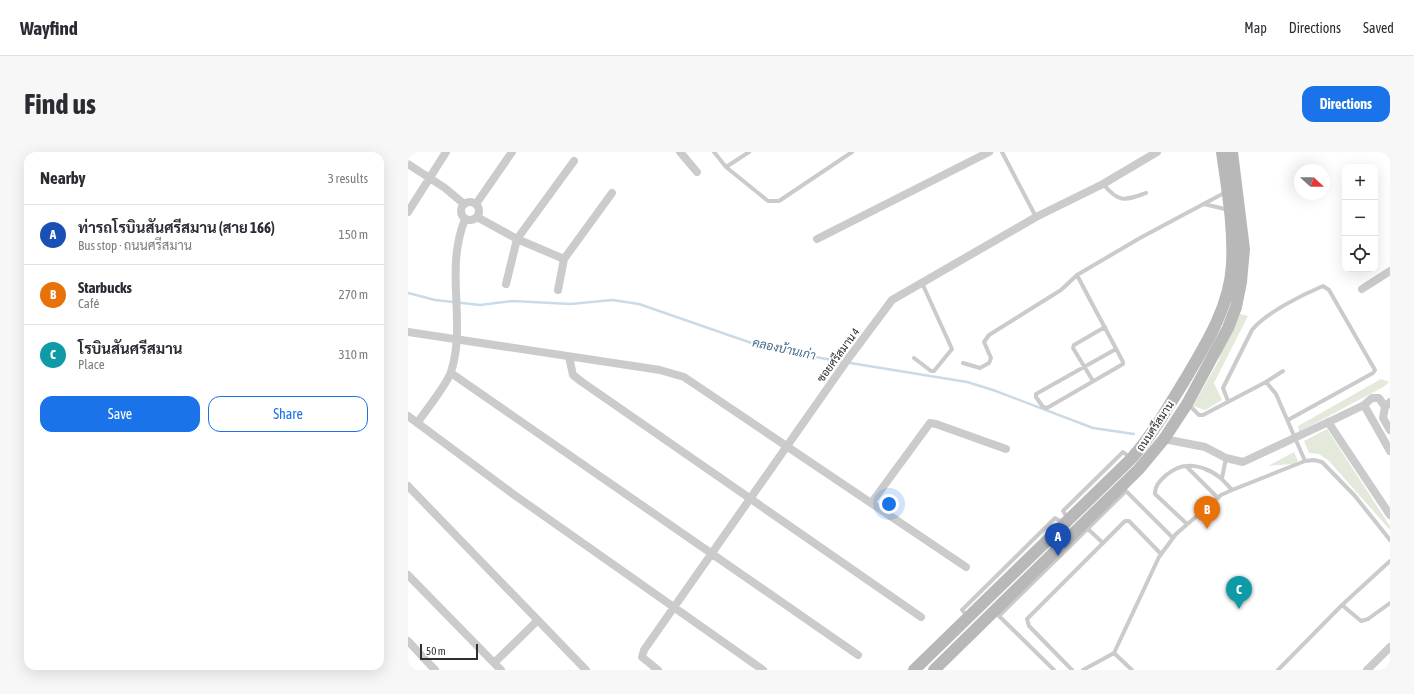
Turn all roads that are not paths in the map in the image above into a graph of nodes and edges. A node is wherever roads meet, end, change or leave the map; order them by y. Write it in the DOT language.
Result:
graph roads {
  1 [pos="446,152"];
  2 [pos="512,152"];
  3 [pos="680,152"];
  4 [pos="714,152"];
  5 [pos="749,152"];
  6 [pos="852,152"];
  7 [pos="989,152"];
  8 [pos="1002,152"];
  9 [pos="1157,152"];
  10 [pos="1222,152"];
  11 [pos="1232,152"];
  12 [pos="574,161"];
  13 [pos="408,164"];
  14 [pos="726,167"];
  15 [pos="697,172"];
  16 [pos="430,177"];
  17 [pos="1104,184"];
  18 [pos="1227,191"];
  19 [pos="612,193"];
  20 [pos="1146,193"];
  21 [pos="464,204"];
  22 [pos="476,204"];
  23 [pos="1204,204"];
  24 [pos="1230,210"];
  25 [pos="408,212"];
  26 [pos="477,217"];
  27 [pos="1036,217"];
  28 [pos="465,219"];
  29 [pos="517,239"];
  30 [pos="817,239"];
  31 [pos="564,259"];
  32 [pos="1390,271"];
  33 [pos="1077,275"];
  34 [pos="922,283"];
  35 [pos="506,284"];
  36 [pos="1362,289"];
  37 [pos="558,290"];
  38 [pos="1105,327"];
  39 [pos="408,332"];
  40 [pos="456,339"];
  41 [pos="1116,349"];
  42 [pos="569,357"];
  43 [pos="914,358"];
  44 [pos="963,363"];
  45 [pos="1085,367"];
  46 [pos="1283,371"];
  47 [pos="451,373"];
  48 [pos="1094,381"];
  49 [pos="1266,382"];
  50 [pos="1228,401"];
  51 [pos="1187,404"];
  52 [pos="1364,404"];
  53 [pos="1388,404"];
  54 [pos="408,416"];
  55 [pos="1288,420"];
  56 [pos="1328,422"];
  57 [pos="417,423"];
  58 [pos="1390,430"];
  59 [pos="1296,438"];
  60 [pos="1164,439"];
  61 [pos="788,446"];
  62 [pos="1006,449"];
  63 [pos="1390,451"];
  64 [pos="1226,458"];
  65 [pos="1305,461"];
  66 [pos="1186,465"];
  67 [pos="1222,478"];
  68 [pos="408,486"];
  69 [pos="1124,489"];
  70 [pos="1232,490"];
  71 [pos="1218,498"];
  72 [pos="750,500"];
  73 [pos="872,502"];
  74 [pos="1390,515"];
  75 [pos="1187,524"];
  76 [pos="1088,529"];
  77 [pos="1173,538"];
  78 [pos="1390,540"];
  79 [pos="1103,543"];
  80 [pos="712,552"];
  81 [pos="1161,554"];
  82 [pos="1390,561"];
  83 [pos="966,568"];
  84 [pos="408,575"];
  85 [pos="1390,603"];
  86 [pos="1342,605"];
  87 [pos="674,607"];
  88 [pos="997,614"];
  89 [pos="921,617"];
  90 [pos="538,620"];
  91 [pos="408,641"];
  92 [pos="1390,647"];
  93 [pos="1114,653"];
  94 [pos="858,654"];
  95 [pos="494,663"];
  96 [pos="435,670"];
  97 [pos="501,670"];
  98 [pos="586,670"];
  99 [pos="658,670"];
  100 [pos="763,670"];
  101 [pos="914,670"];
  102 [pos="934,670"];
  103 [pos="1054,670"];
  104 [pos="1072,670"];
  105 [pos="1083,670"];
  106 [pos="1132,670"];
  107 [pos="1278,670"];
  108 [pos="1367,670"];
  1 -- 16 [label="street"];
  2 -- 22 [label="street"];
  3 -- 15 [label="street"];
  4 -- 14 [label="lane"];
  5 -- 14 [label="lane"];
  6 -- 14 [label="lane"];
  7 -- 30 [label="street"];
  8 -- 27 [label="lane"];
  9 -- 17 [label="street, ซอยศรีสมาน 4"];
  10 -- 18 [label="main road, ถนนศรีสมาน"];
  11 -- 51 [label="main road, ถนนศรีสมาน"];
  12 -- 29 [label="street"];
  13 -- 16 [label="street"];
  16 -- 21 [label="street"];
  16 -- 25 [label="street"];
  17 -- 20 [label="lane"];
  17 -- 27 [label="street, ซอยศรีสมาน 4"];
  18 -- 23 [label="lane"];
  18 -- 24 [label="main road, ถนนศรีสมาน"];
  19 -- 31 [label="street"];
  21 -- 22 [label="street"];
  21 -- 28 [label="street"];
  22 -- 26 [label="street"];
  23 -- 24 [label="lane"];
  23 -- 33 [label="lane"];
  24 -- 101 [label="main road, ถนนศรีสมาน"];
  26 -- 28 [label="street"];
  26 -- 29 [label="street"];
  27 -- 34 [label="street, ซอยศรีสมาน 4"];
  28 -- 40 [label="street"];
  29 -- 31 [label="street"];
  29 -- 35 [label="street"];
  31 -- 37 [label="street"];
  32 -- 36 [label="street"];
  33 -- 38 [label="lane"];
  33 -- 44 [label="lane"];
  34 -- 43 [label="lane"];
  34 -- 61 [label="street, ซอยศรีสมาน 4"];
  38 -- 41 [label="lane"];
  38 -- 45 [label="lane"];
  39 -- 40 [label="street"];
  40 -- 42 [label="street"];
  40 -- 47 [label="street"];
  41 -- 45 [label="lane"];
  41 -- 48 [label="lane"];
  42 -- 61 [label="street"];
  42 -- 72 [label="street"];
  45 -- 48 [label="lane"];
  45 -- 48 [label="lane"];
  46 -- 49 [label="lane"];
  47 -- 57 [label="street"];
  47 -- 80 [label="street"];
  49 -- 50 [label="lane"];
  49 -- 55 [label="lane"];
  50 -- 51 [label="lane"];
  50 -- 55 [label="lane"];
  51 -- 60 [label="main road, ถนนศรีสมาน"];
  52 -- 53 [label="street"];
  52 -- 56 [label="street"];
  52 -- 63 [label="street"];
  53 -- 58 [label="street"];
  54 -- 57 [label="street"];
  55 -- 59 [label="lane"];
  56 -- 59 [label="street"];
  56 -- 74 [label="street"];
  57 -- 87 [label="street"];
  59 -- 64 [label="street"];
  59 -- 65 [label="lane"];
  60 -- 64 [label="street"];
  60 -- 69 [label="main road, ถนนศรีสมาน"];
  61 -- 72 [label="street, ซอยศรีสมาน 4"];
  61 -- 73 [label="street"];
  62 -- 73 [label="street"];
  64 -- 67 [label="lane"];
  65 -- 70 [label="lane"];
  65 -- 78 [label="lane"];
  66 -- 67 [label="lane"];
  66 -- 71 [label="lane"];
  66 -- 75 [label="lane"];
  67 -- 70 [label="lane"];
  68 -- 90 [label="street"];
  69 -- 76 [label="lane"];
  69 -- 77 [label="lane"];
  69 -- 88 [label="main road, ถนนศรีสมาน"];
  70 -- 71 [label="lane"];
  71 -- 75 [label="lane"];
  72 -- 80 [label="street, ซอยศรีสมาน 4"];
  72 -- 89 [label="street"];
  73 -- 83 [label="street"];
  75 -- 77 [label="lane"];
  76 -- 79 [label="lane"];
  76 -- 88 [label="lane"];
  77 -- 81 [label="lane"];
  79 -- 81 [label="lane"];
  79 -- 104 [label="lane"];
  80 -- 87 [label="street, ซอยศรีสมาน 4"];
  80 -- 94 [label="street"];
  81 -- 93 [label="lane"];
  82 -- 86 [label="lane"];
  84 -- 95 [label="street"];
  85 -- 86 [label="lane"];
  86 -- 107 [label="lane"];
  87 -- 99 [label="street, ซอยศรีสมาน 4"];
  87 -- 100 [label="street"];
  88 -- 102 [label="main road, ถนนศรีสมาน"];
  88 -- 103 [label="lane"];
  90 -- 95 [label="street"];
  90 -- 98 [label="street"];
  91 -- 96 [label="street"];
  92 -- 108 [label="street"];
  93 -- 105 [label="lane"];
  93 -- 106 [label="lane"];
  95 -- 97 [label="street"];
}
